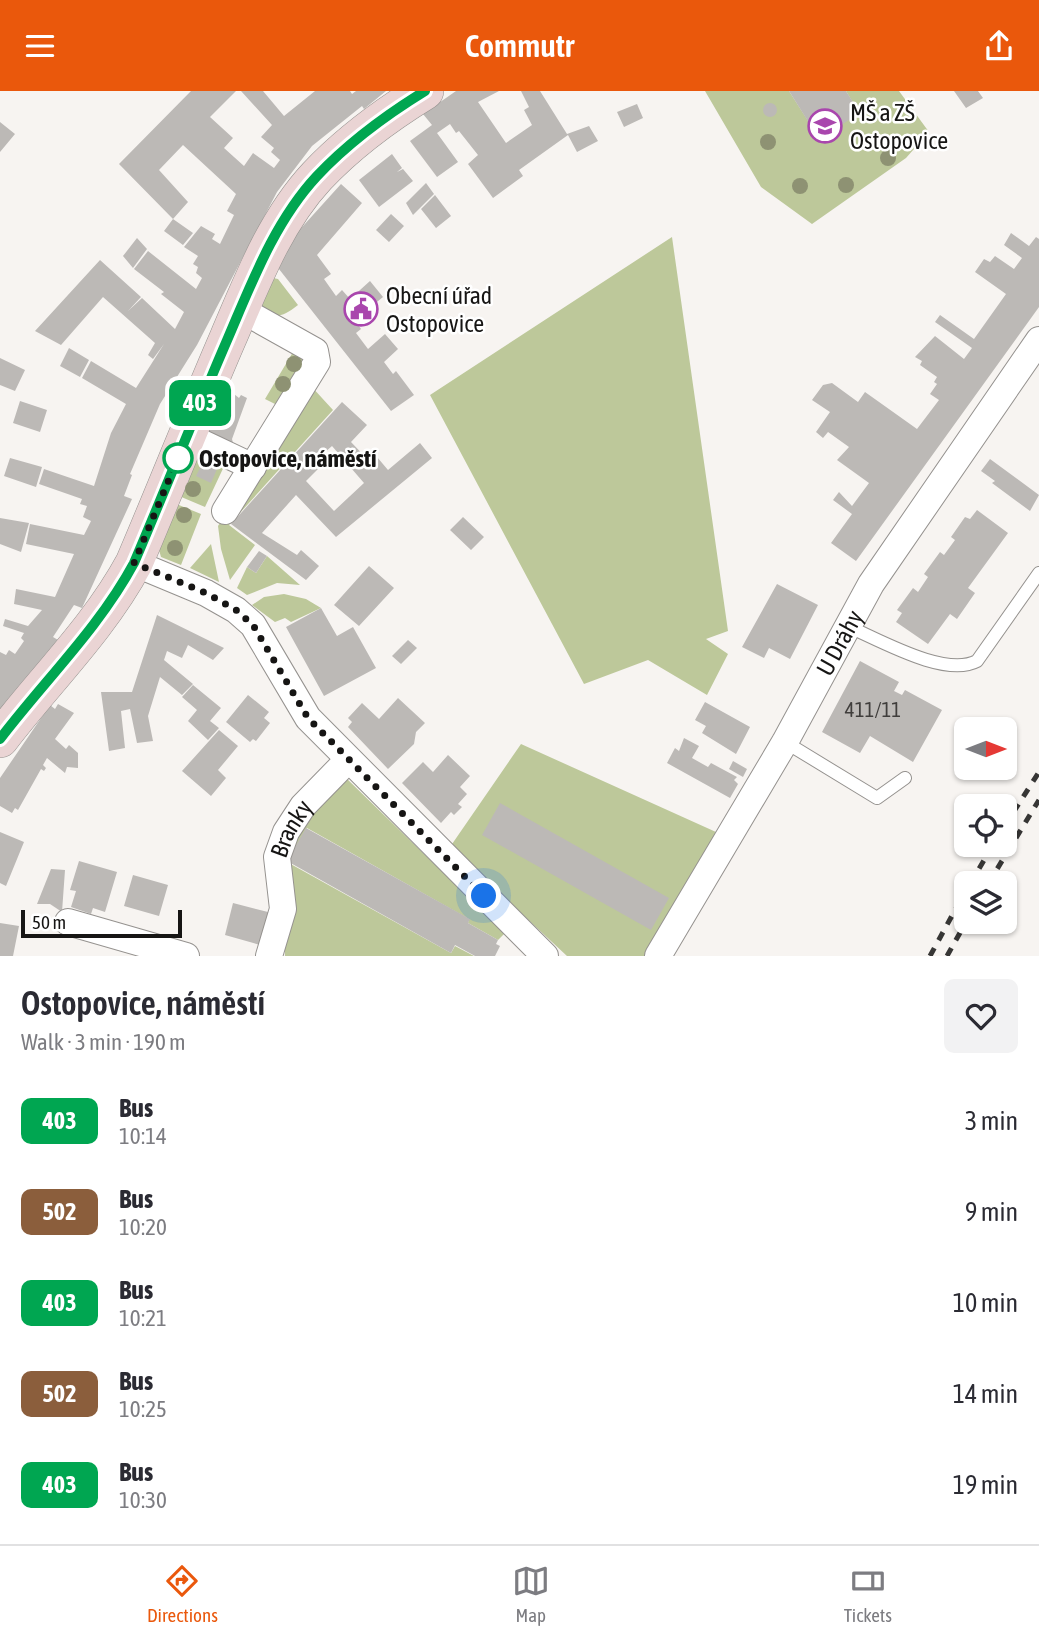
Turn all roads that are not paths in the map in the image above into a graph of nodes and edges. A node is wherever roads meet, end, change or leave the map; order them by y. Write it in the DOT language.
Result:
graph roads {
  1 [pos="425,91"];
  2 [pos="240,309"];
  3 [pos="1039,340"];
  4 [pos="198,442"];
  5 [pos="253,467"];
  6 [pos="225,511"];
  7 [pos="134,563"];
  8 [pos="1039,573"];
  9 [pos="847,626"];
  10 [pos="0,739"];
  11 [pos="785,742"];
  12 [pos="348,759"];
  13 [pos="905,778"];
  14 [pos="68,922"];
  15 [pos="186,956"];
  16 [pos="268,956"];
  17 [pos="545,956"];
  18 [pos="659,956"];
  1 -- 2 [label="street"];
  2 -- 5 [label="street"];
  2 -- 7 [label="street"];
  3 -- 9 [label="street, U Dráhy"];
  4 -- 5 [label="street"];
  5 -- 6 [label="street"];
  7 -- 10 [label="street"];
  7 -- 12 [label="street"];
  8 -- 9 [label="lane"];
  9 -- 11 [label="street, U Dráhy"];
  11 -- 13 [label="lane"];
  11 -- 18 [label="street, U Dráhy"];
  12 -- 16 [label="street, Branky"];
  12 -- 17 [label="street"];
  14 -- 15 [label="street"];
}
